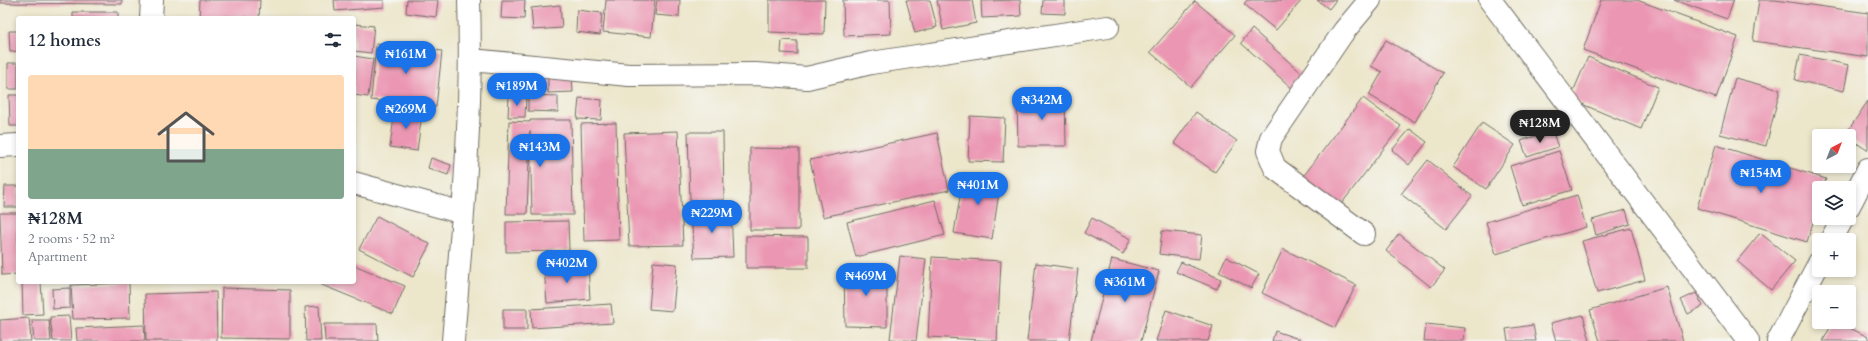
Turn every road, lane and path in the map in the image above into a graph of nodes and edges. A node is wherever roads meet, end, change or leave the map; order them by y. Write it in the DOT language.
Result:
graph roads {
  1 [pos="152,0"];
  2 [pos="469,0"];
  3 [pos="1370,0"];
  4 [pos="1490,0"];
  5 [pos="151,16"];
  6 [pos="1108,27"];
  7 [pos="471,60"];
  8 [pos="16,145"];
  9 [pos="0,146"];
  10 [pos="1868,170"];
  11 [pos="356,184"];
  12 [pos="1856,193"];
  13 [pos="463,213"];
  14 [pos="1364,234"];
  15 [pos="1812,276"];
  16 [pos="453,341"];
  17 [pos="1748,341"];
  18 [pos="1778,341"];
  1 -- 5 [label="street"];
  2 -- 7 [label="street"];
  3 -- 14 [label="street"];
  4 -- 17 [label="street"];
  6 -- 7 [label="street"];
  7 -- 13 [label="street"];
  8 -- 9 [label="street"];
  10 -- 12 [label="street"];
  11 -- 13 [label="street"];
  13 -- 16 [label="street"];
  15 -- 18 [label="street"];
}
